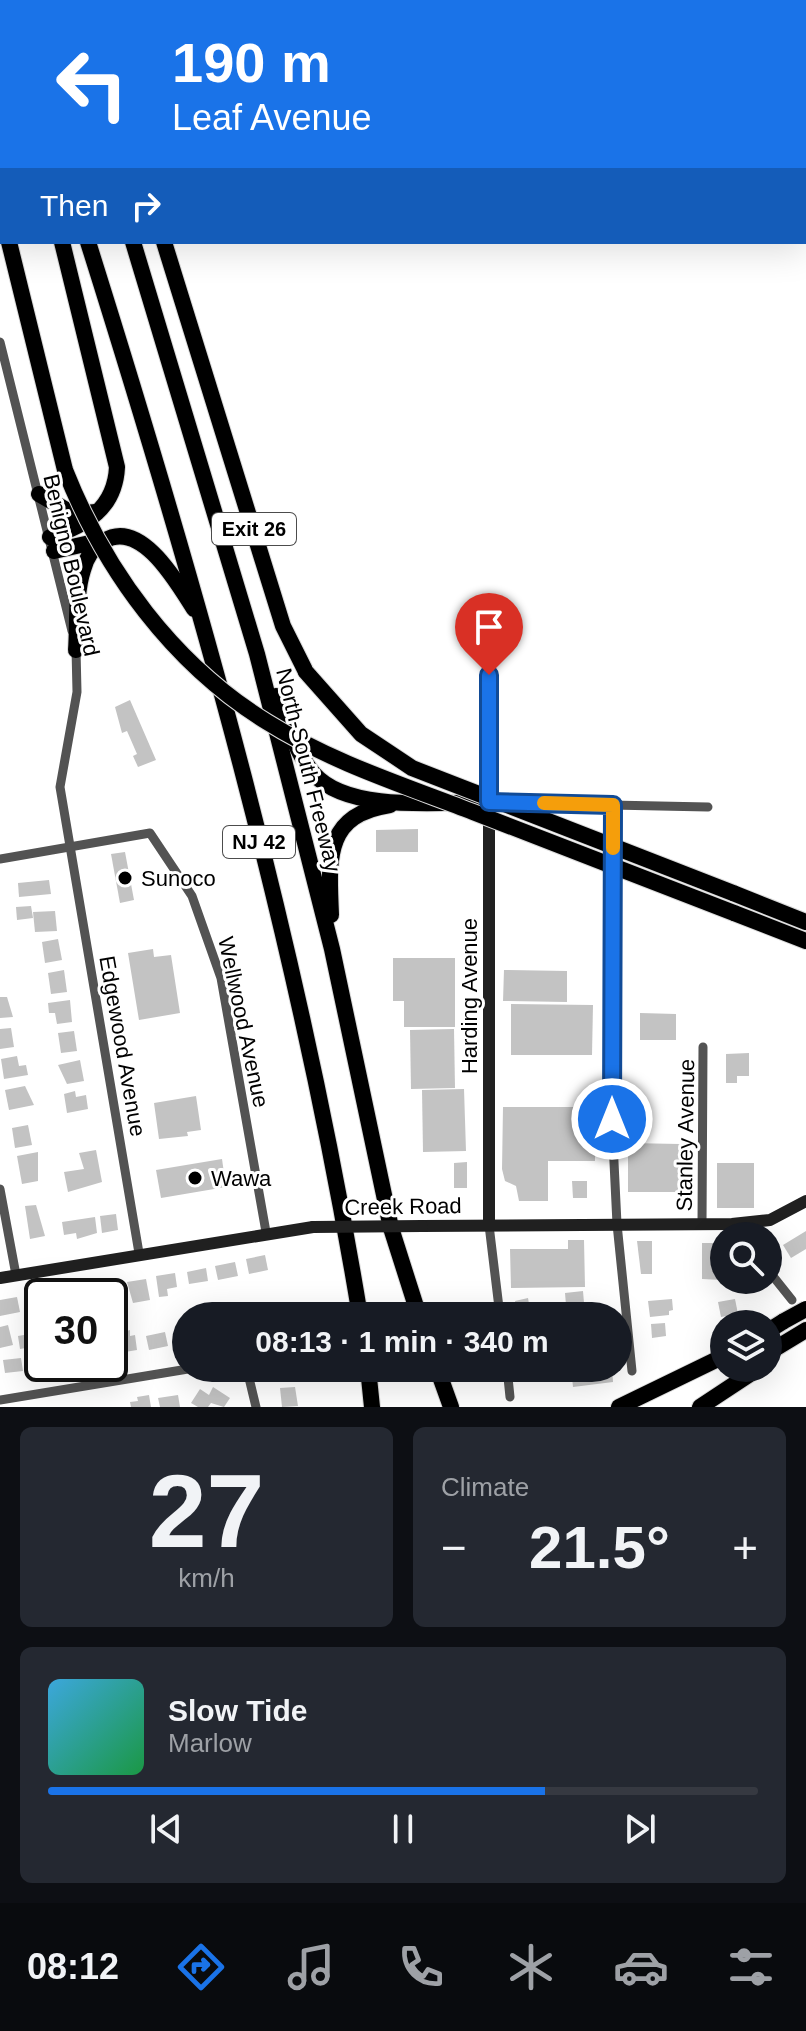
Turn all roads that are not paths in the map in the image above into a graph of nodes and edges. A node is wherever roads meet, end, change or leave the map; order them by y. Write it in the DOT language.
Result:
graph roads {
  1 [pos="9,244"];
  2 [pos="63,244"];
  3 [pos="89,244"];
  4 [pos="134,244"];
  5 [pos="165,244"];
  6 [pos="0,342"];
  7 [pos="39,494"];
  8 [pos="101,510"];
  9 [pos="108,538"];
  10 [pos="52,544"];
  11 [pos="205,628"];
  12 [pos="76,650"];
  13 [pos="257,654"];
  14 [pos="489,675"];
  15 [pos="410,802"];
  16 [pos="489,802"];
  17 [pos="613,805"];
  18 [pos="708,807"];
  19 [pos="71,845"];
  20 [pos="0,859"];
  21 [pos="806,922"];
  22 [pos="806,941"];
  23 [pos="332,949"];
  24 [pos="703,1047"];
  25 [pos="0,1189"];
  26 [pos="806,1201"];
  27 [pos="751,1222"];
  28 [pos="617,1224"];
  29 [pos="702,1224"];
  30 [pos="710,1224"];
  31 [pos="489,1225"];
  32 [pos="266,1232"];
  33 [pos="139,1253"];
  34 [pos="16,1275"];
  35 [pos="0,1278"];
  36 [pos="782,1285"];
  37 [pos="357,1302"];
  38 [pos="415,1302"];
  39 [pos="498,1302"];
  40 [pos="625,1302"];
  41 [pos="799,1304"];
  42 [pos="782,1322"];
  43 [pos="802,1338"];
  44 [pos="782,1347"];
  45 [pos="782,1353"];
  46 [pos="710,1363"];
  47 [pos="172,1372"];
  48 [pos="250,1382"];
  49 [pos="365,1382"];
  50 [pos="368,1382"];
  51 [pos="442,1382"];
  52 [pos="508,1382"];
  53 [pos="722,1382"];
  54 [pos="738,1382"];
  55 [pos="510,1397"];
  56 [pos="0,1400"];
  57 [pos="256,1407"];
  58 [pos="362,1407"];
  59 [pos="372,1407"];
  60 [pos="451,1407"];
  61 [pos="619,1407"];
  62 [pos="685,1407"];
  63 [pos="700,1407"];
  1 -- 22 [label="highway, bridge"];
  2 -- 8 [label="highway"];
  3 -- 11 [label="highway, NJ 42"];
  4 -- 13 [label="highway, North-South Freeway / NJ 42"];
  5 -- 21 [label="highway, Exit 26, bridge"];
  6 -- 7 [label="street, Benigno Boulevard"];
  7 -- 8 [label="highway"];
  7 -- 10 [label="street, Benigno Boulevard"];
  8 -- 10 [label="highway"];
  9 -- 10 [label="highway"];
  9 -- 11 [label="highway"];
  9 -- 12 [label="highway"];
  10 -- 12 [label="street, Benigno Boulevard"];
  11 -- 37 [label="highway, NJ 42"];
  12 -- 19 [label="street, Benigno Boulevard"];
  13 -- 15 [label="highway"];
  13 -- 23 [label="highway, North-South Freeway / NJ 42"];
  14 -- 16 [label="street, Harding Avenue"];
  15 -- 16 [label="highway"];
  15 -- 23 [label="highway"];
  16 -- 17 [label="street"];
  16 -- 31 [label="main road, Harding Avenue"];
  17 -- 18 [label="street"];
  17 -- 28 [label="street"];
  19 -- 20 [label="street"];
  19 -- 32 [label="street, Wellwood Avenue"];
  19 -- 33 [label="street, Edgewood Avenue"];
  23 -- 38 [label="highway, North-South Freeway / NJ 42"];
  24 -- 29 [label="street, Stanley Avenue"];
  25 -- 34 [label="street"];
  26 -- 27 [label="main road, Creek Road"];
  28 -- 29 [label="main road, Creek Road"];
  28 -- 31 [label="main road, Creek Road"];
  28 -- 40 [label="street"];
  29 -- 30 [label="main road, Creek Road"];
  31 -- 32 [label="main road, Creek Road, bridge"];
  31 -- 39 [label="street, Harding Avenue"];
  32 -- 33 [label="main road, Creek Road"];
  33 -- 34 [label="main road, Creek Road"];
  34 -- 35 [label="main road, Creek Road"];
  36 -- 41 [label="street"];
  41 -- 42 [label="highway, bridge"];
  43 -- 44 [label="highway"];
  43 -- 45 [label="highway"];
  46 -- 61 [label="highway"];
  47 -- 56 [label="street"];
  48 -- 57 [label="street"];
  49 -- 58 [label="highway"];
  50 -- 59 [label="highway"];
  51 -- 60 [label="highway"];
  52 -- 55 [label="street"];
  53 -- 62 [label="highway"];
  54 -- 63 [label="highway"];
}
